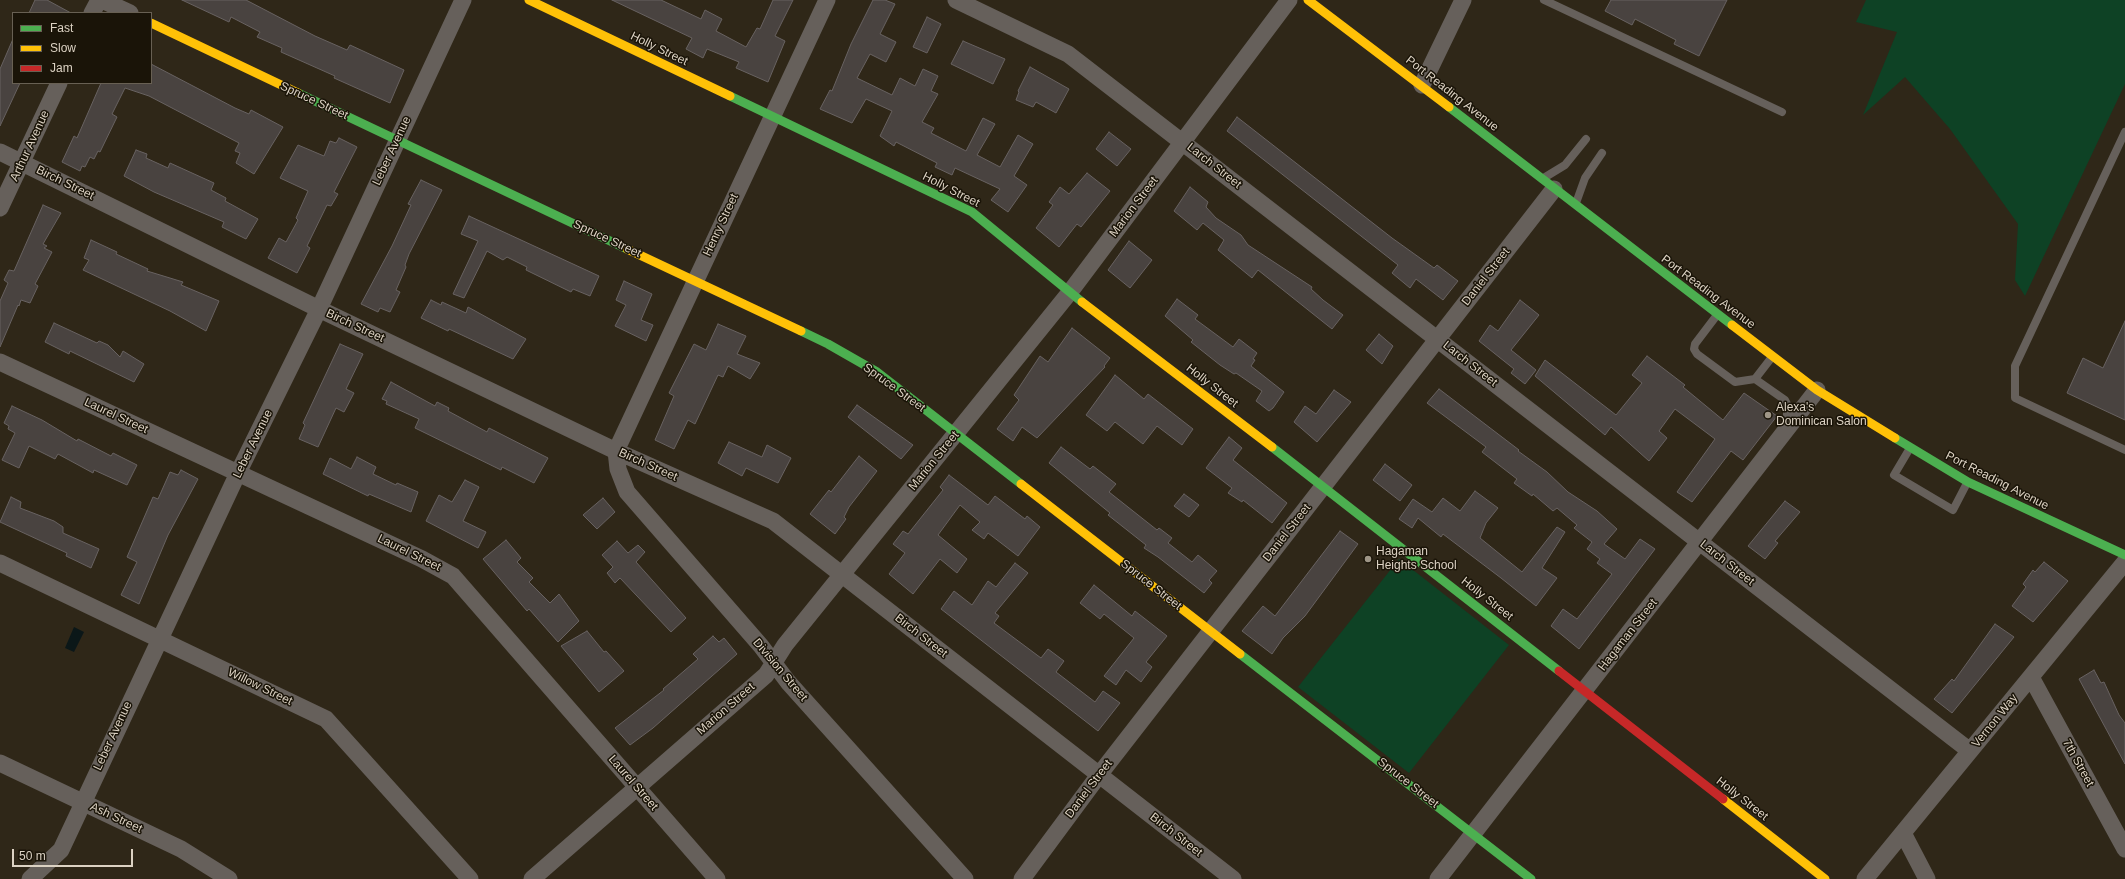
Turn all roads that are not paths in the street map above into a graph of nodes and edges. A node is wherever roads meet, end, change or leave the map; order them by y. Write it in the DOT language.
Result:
graph roads {
  1 [pos="99,0"];
  2 [pos="102,0"];
  3 [pos="463,0"];
  4 [pos="529,0"];
  5 [pos="827,0"];
  6 [pos="956,0"];
  7 [pos="1289,0"];
  8 [pos="1308,0"];
  9 [pos="1463,0"];
  10 [pos="1544,0"];
  11 [pos="93,12"];
  12 [pos="128,12"];
  13 [pos="152,23"];
  14 [pos="59,84"];
  15 [pos="1422,85"];
  16 [pos="1782,112"];
  17 [pos="772,117"];
  18 [pos="2125,132"];
  19 [pos="1586,139"];
  20 [pos="397,140"];
  21 [pos="1183,142"];
  22 [pos="0,152"];
  23 [pos="1602,153"];
  24 [pos="22,162"];
  25 [pos="1548,184"];
  26 [pos="1576,206"];
  27 [pos="0,208"];
  28 [pos="695,281"];
  29 [pos="1070,292"];
  30 [pos="319,309"];
  31 [pos="1718,315"];
  32 [pos="1438,339"];
  33 [pos="1773,357"];
  34 [pos="0,362"];
  35 [pos="1755,379"];
  36 [pos="1817,390"];
  37 [pos="1792,423"];
  38 [pos="956,434"];
  39 [pos="1911,447"];
  40 [pos="616,450"];
  41 [pos="2125,450"];
  42 [pos="238,473"];
  43 [pos="1968,482"];
  44 [pos="1323,486"];
  45 [pos="1700,542"];
  46 [pos="2125,555"];
  47 [pos="2125,562"];
  48 [pos="0,563"];
  49 [pos="842,575"];
  50 [pos="1211,631"];
  51 [pos="160,639"];
  52 [pos="774,663"];
  53 [pos="2031,677"];
  54 [pos="1584,690"];
  55 [pos="1970,751"];
  56 [pos="0,763"];
  57 [pos="1099,775"];
  58 [pos="636,787"];
  59 [pos="82,802"];
  60 [pos="1903,833"];
  61 [pos="1473,834"];
  62 [pos="2125,849"];
  63 [pos="30,879"];
  64 [pos="229,879"];
  65 [pos="470,879"];
  66 [pos="532,879"];
  67 [pos="717,879"];
  68 [pos="965,879"];
  69 [pos="1022,879"];
  70 [pos="1233,879"];
  71 [pos="1438,879"];
  72 [pos="1531,879"];
  73 [pos="1825,879"];
  74 [pos="1865,879"];
  75 [pos="1927,879"];
  1 -- 11 [label="street"];
  2 -- 12 [label="street"];
  3 -- 20 [label="street, Leber Avenue"];
  4 -- 17 [label="street, Holly Street"];
  5 -- 17 [label="street, Henry Street"];
  6 -- 21 [label="street, Larch Street"];
  7 -- 21 [label="street, Marion Street"];
  8 -- 15 [label="street, Port Reading Avenue"];
  9 -- 15 [label="street"];
  10 -- 16 [label="lane"];
  13 -- 20 [label="street, Spruce Street"];
  14 -- 24 [label="street, Arthur Avenue"];
  15 -- 25 [label="street, Port Reading Avenue"];
  17 -- 28 [label="street, Henry Street"];
  17 -- 29 [label="street, Holly Street"];
  18 -- 41 [label="lane"];
  19 -- 25 [label="lane"];
  20 -- 28 [label="street, Spruce Street"];
  20 -- 30 [label="street, Leber Avenue"];
  21 -- 29 [label="street, Marion Street"];
  21 -- 32 [label="street, Larch Street"];
  22 -- 24 [label="street, Birch Street"];
  23 -- 26 [label="lane"];
  24 -- 27 [label="street, Arthur Avenue"];
  24 -- 30 [label="street, Birch Street"];
  25 -- 26 [label="street, Port Reading Avenue"];
  25 -- 32 [label="street, Daniel Street"];
  26 -- 31 [label="street, Port Reading Avenue"];
  28 -- 38 [label="street, Spruce Street"];
  28 -- 40 [label="street, Henry Street"];
  29 -- 38 [label="street, Marion Street"];
  29 -- 44 [label="street, Holly Street"];
  30 -- 40 [label="street, Birch Street"];
  30 -- 42 [label="street, Leber Avenue"];
  31 -- 33 [label="street, Port Reading Avenue"];
  31 -- 35 [label="lane"];
  32 -- 44 [label="street, Daniel Street"];
  32 -- 45 [label="street, Larch Street"];
  33 -- 35 [label="lane"];
  33 -- 36 [label="street, Port Reading Avenue"];
  34 -- 42 [label="street, Laurel Street"];
  35 -- 37 [label="lane"];
  36 -- 37 [label="street, Hagaman Street"];
  36 -- 39 [label="street, Port Reading Avenue"];
  37 -- 45 [label="street, Hagaman Street"];
  38 -- 49 [label="street, Marion Street"];
  38 -- 50 [label="street, Spruce Street"];
  39 -- 43 [label="street, Port Reading Avenue"];
  39 -- 43 [label="lane"];
  40 -- 49 [label="street, Birch Street"];
  40 -- 52 [label="street, Division Street"];
  42 -- 51 [label="street, Leber Avenue"];
  42 -- 58 [label="street, Laurel Street"];
  43 -- 46 [label="street, Port Reading Avenue"];
  44 -- 50 [label="street, Daniel Street"];
  44 -- 54 [label="street, Holly Street"];
  45 -- 54 [label="street, Hagaman Street"];
  45 -- 55 [label="street, Larch Street"];
  47 -- 53 [label="street, Vernon Way"];
  48 -- 51 [label="street, Willow Street"];
  49 -- 52 [label="street, Marion Street"];
  49 -- 57 [label="street, Birch Street"];
  50 -- 57 [label="street, Daniel Street"];
  50 -- 61 [label="street, Spruce Street"];
  51 -- 59 [label="street, Leber Avenue"];
  51 -- 65 [label="street, Willow Street"];
  52 -- 58 [label="street, Marion Street"];
  52 -- 68 [label="street, Division Street"];
  53 -- 55 [label="street, Vernon Way"];
  53 -- 62 [label="street, 7th Street"];
  54 -- 61 [label="street, Hagaman Street"];
  54 -- 73 [label="street, Holly Street"];
  55 -- 60 [label="street, Vernon Way"];
  56 -- 59 [label="street, Ash Street"];
  57 -- 69 [label="street, Daniel Street"];
  57 -- 70 [label="street, Birch Street"];
  58 -- 66 [label="street, Marion Street"];
  58 -- 67 [label="street, Laurel Street"];
  59 -- 63 [label="street, Leber Avenue"];
  59 -- 64 [label="street, Ash Street"];
  60 -- 74 [label="street, Vernon Way"];
  60 -- 75 [label="street"];
  61 -- 71 [label="street, Hagaman Street"];
  61 -- 72 [label="street, Spruce Street"];
}
